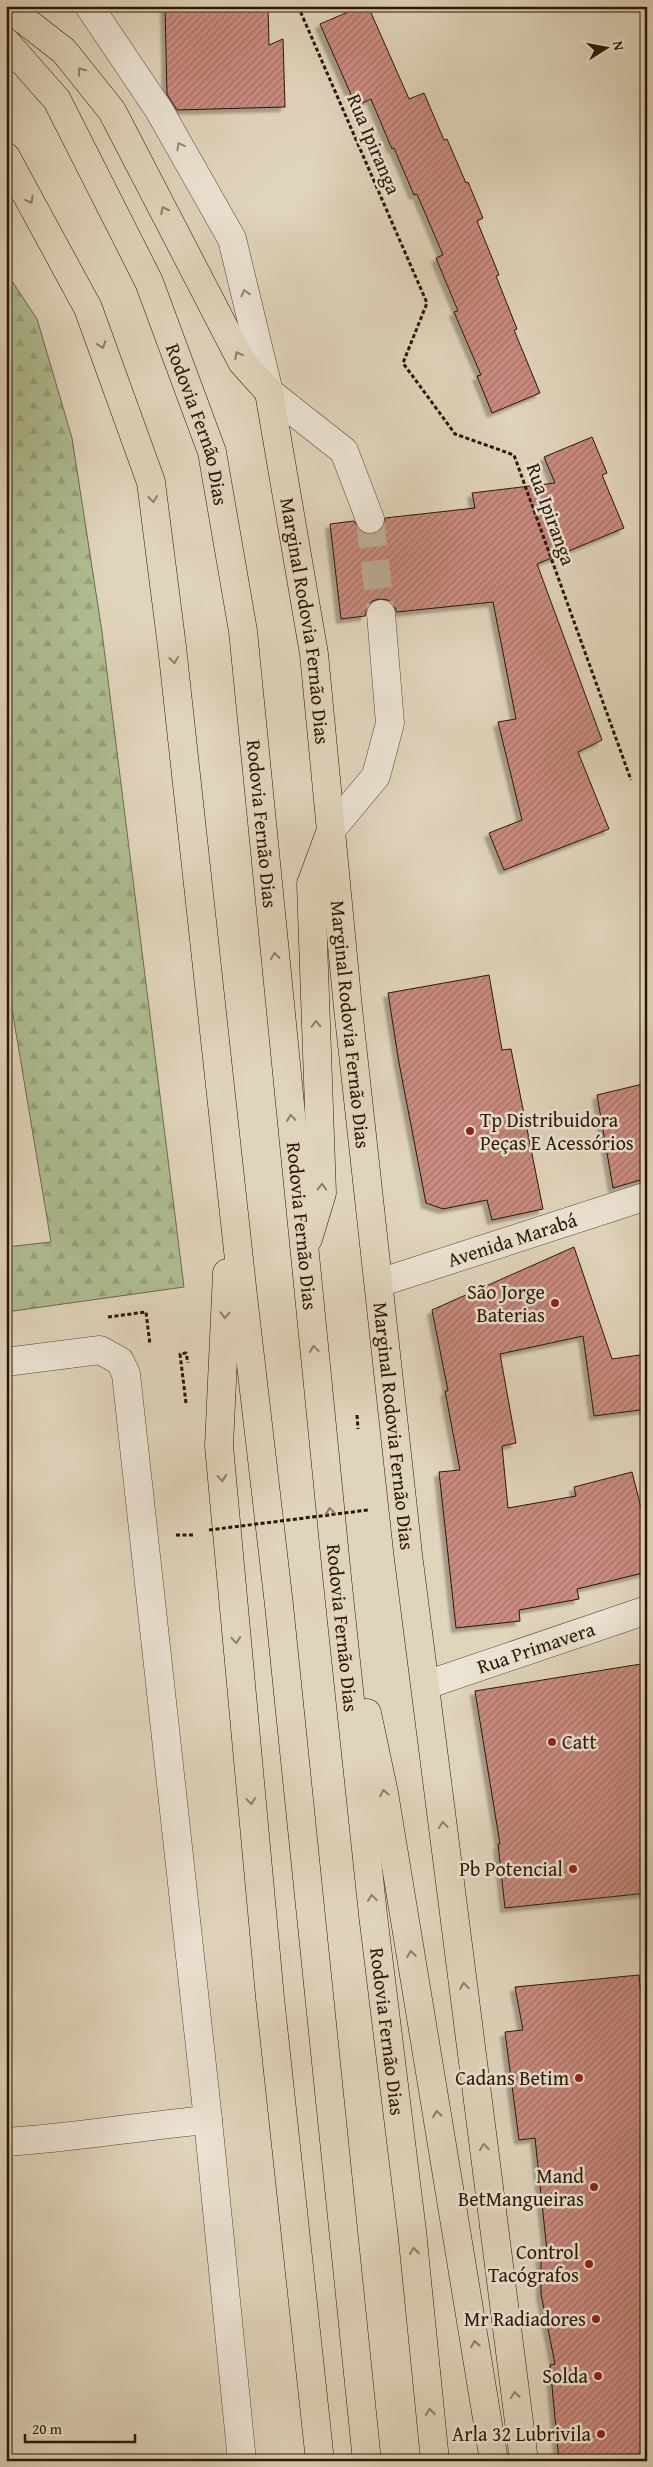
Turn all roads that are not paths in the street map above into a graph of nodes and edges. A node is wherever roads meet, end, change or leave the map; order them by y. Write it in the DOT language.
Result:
graph roads {
  1 [pos="6,6"];
  2 [pos="91,9"];
  3 [pos="6,42"];
  4 [pos="6,158"];
  5 [pos="269,392"];
  6 [pos="370,519"];
  7 [pos="382,614"];
  8 [pos="331,830"];
  9 [pos="230,1179"];
  10 [pos="647,1196"];
  11 [pos="304,1250"];
  12 [pos="379,1283"];
  13 [pos="6,1362"];
  14 [pos="337,1577"];
  15 [pos="647,1610"];
  16 [pos="426,1685"];
  17 [pos="208,2120"];
  18 [pos="6,2142"];
  19 [pos="242,2461"];
  20 [pos="320,2461"];
  21 [pos="367,2461"];
  22 [pos="435,2461"];
  23 [pos="494,2461"];
  24 [pos="524,2461"];
  5 -- 1 [label="main road, one-way"];
  5 -- 2 [label="street, one-way"];
  11 -- 3 [label="main road, Rodovia Fernão Dias, one-way"];
  4 -- 9 [label="main road, one-way"];
  5 -- 6 [label="street"];
  5 -- 8 [label="main road, Marginal Rodovia Fernão Dias"];
  7 -- 8 [label="street"];
  11 -- 8 [label="main road, one-way"];
  8 -- 12 [label="main road, Marginal Rodovia Fernão Dias"];
  9 -- 20 [label="main road, one-way"];
  9 -- 21 [label="main road"];
  10 -- 12 [label="street, Avenida Marabá"];
  14 -- 11 [label="main road, Rodovia Fernão Dias, one-way"];
  12 -- 16 [label="main road, Marginal Rodovia Fernão Dias"];
  13 -- 17 [label="street"];
  22 -- 14 [label="main road, Rodovia Fernão Dias, one-way"];
  23 -- 14 [label="main road, one-way"];
  15 -- 16 [label="street, Rua Primavera"];
  24 -- 16 [label="main road, Marginal Rodovia Fernão Dias, one-way"];
  17 -- 18 [label="street"];
  17 -- 19 [label="street"];
}
